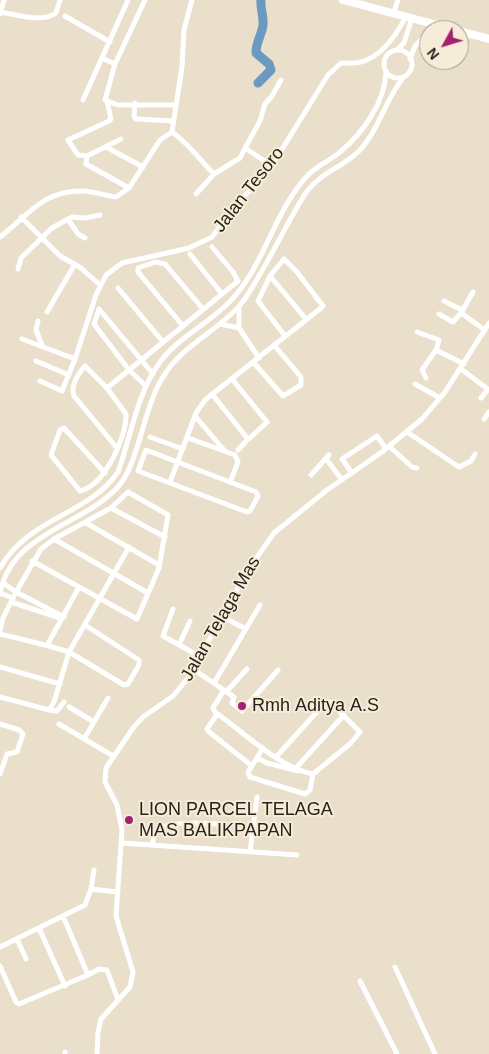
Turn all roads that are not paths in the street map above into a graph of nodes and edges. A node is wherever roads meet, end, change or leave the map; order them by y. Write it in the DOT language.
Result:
graph roads {
  1 [pos="4,0"];
  2 [pos="60,0"];
  3 [pos="128,0"];
  4 [pos="145,0"];
  5 [pos="192,0"];
  6 [pos="343,0"];
  7 [pos="398,0"];
  8 [pos="0,14"];
  9 [pos="393,14"];
  10 [pos="65,16"];
  11 [pos="409,17"];
  12 [pos="419,21"];
  13 [pos="469,33"];
  14 [pos="489,39"];
  15 [pos="110,42"];
  16 [pos="419,42"];
  17 [pos="396,50"];
  18 [pos="102,58"];
  19 [pos="410,59"];
  20 [pos="115,64"];
  21 [pos="386,72"];
  22 [pos="403,78"];
  23 [pos="281,80"];
  24 [pos="84,100"];
  25 [pos="107,101"];
  26 [pos="135,103"];
  27 [pos="176,105"];
  28 [pos="173,121"];
  29 [pos="172,132"];
  30 [pos="121,139"];
  31 [pos="106,147"];
  32 [pos="246,148"];
  33 [pos="87,156"];
  34 [pos="272,166"];
  35 [pos="142,168"];
  36 [pos="214,174"];
  37 [pos="129,188"];
  38 [pos="196,194"];
  39 [pos="100,215"];
  40 [pos="21,218"];
  41 [pos="68,219"];
  42 [pos="0,237"];
  43 [pos="41,238"];
  44 [pos="85,238"];
  45 [pos="212,247"];
  46 [pos="190,254"];
  47 [pos="75,264"];
  48 [pos="18,269"];
  49 [pos="270,276"];
  50 [pos="100,285"];
  51 [pos="118,288"];
  52 [pos="473,292"];
  53 [pos="222,294"];
  54 [pos="444,301"];
  55 [pos="239,307"];
  56 [pos="203,309"];
  57 [pos="46,312"];
  58 [pos="462,312"];
  59 [pos="439,314"];
  60 [pos="306,319"];
  61 [pos="38,320"];
  62 [pos="489,323"];
  63 [pos="220,324"];
  64 [pos="183,326"];
  65 [pos="239,328"];
  66 [pos="485,330"];
  67 [pos="417,332"];
  68 [pos="285,336"];
  69 [pos="22,339"];
  70 [pos="163,342"];
  71 [pos="274,345"];
  72 [pos="42,346"];
  73 [pos="436,350"];
  74 [pos="166,355"];
  75 [pos="259,358"];
  76 [pos="75,359"];
  77 [pos="141,360"];
  78 [pos="36,361"];
  79 [pos="174,361"];
  80 [pos="253,362"];
  81 [pos="464,364"];
  82 [pos="461,369"];
  83 [pos="129,370"];
  84 [pos="153,374"];
  85 [pos="69,375"];
  86 [pos="426,378"];
  87 [pos="232,379"];
  88 [pos="40,382"];
  89 [pos="415,384"];
  90 [pos="146,386"];
  91 [pos="107,388"];
  92 [pos="488,389"];
  93 [pos="212,394"];
  94 [pos="440,398"];
  95 [pos="480,398"];
  96 [pos="489,412"];
  97 [pos="195,416"];
  98 [pos="484,419"];
  99 [pos="407,432"];
  100 [pos="150,436"];
  101 [pos="188,438"];
  102 [pos="248,439"];
  103 [pos="117,448"];
  104 [pos="387,448"];
  105 [pos="183,449"];
  106 [pos="238,450"];
  107 [pos="224,451"];
  108 [pos="338,454"];
  109 [pos="475,454"];
  110 [pos="342,459"];
  111 [pos="178,462"];
  112 [pos="417,468"];
  113 [pos="105,473"];
  114 [pos="352,473"];
  115 [pos="311,475"];
  116 [pos="342,480"];
  117 [pos="170,482"];
  118 [pos="230,482"];
  119 [pos="110,508"];
  120 [pos="49,521"];
  121 [pos="86,523"];
  122 [pos="54,529"];
  123 [pos="164,537"];
  124 [pos="54,539"];
  125 [pos="129,547"];
  126 [pos="32,561"];
  127 [pos="159,565"];
  128 [pos="0,568"];
  129 [pos="113,573"];
  130 [pos="3,583"];
  131 [pos="79,587"];
  132 [pos="16,592"];
  133 [pos="148,593"];
  134 [pos="0,594"];
  135 [pos="99,599"];
  136 [pos="12,600"];
  137 [pos="260,605"];
  138 [pos="173,609"];
  139 [pos="223,617"];
  140 [pos="63,618"];
  141 [pos="190,621"];
  142 [pos="86,626"];
  143 [pos="246,629"];
  144 [pos="0,632"];
  145 [pos="179,645"];
  146 [pos="49,646"];
  147 [pos="69,652"];
  148 [pos="200,657"];
  149 [pos="0,666"];
  150 [pos="193,669"];
  151 [pos="247,669"];
  152 [pos="278,670"];
  153 [pos="214,683"];
  154 [pos="60,684"];
  155 [pos="225,691"];
  156 [pos="0,697"];
  157 [pos="108,698"];
  158 [pos="64,702"];
  159 [pos="69,707"];
  160 [pos="49,710"];
  161 [pos="217,714"];
  162 [pos="344,715"];
  163 [pos="94,722"];
  164 [pos="0,724"];
  165 [pos="59,724"];
  166 [pos="84,739"];
  167 [pos="263,748"];
  168 [pos="0,752"];
  169 [pos="7,754"];
  170 [pos="113,756"];
  171 [pos="276,757"];
  172 [pos="257,758"];
  173 [pos="252,766"];
  174 [pos="296,768"];
  175 [pos="301,771"];
  176 [pos="0,774"];
  177 [pos="313,774"];
  178 [pos="257,797"];
  179 [pos="218,824"];
  180 [pos="122,843"];
  181 [pos="153,846"];
  182 [pos="250,852"];
  183 [pos="297,855"];
  184 [pos="94,870"];
  185 [pos="91,889"];
  186 [pos="118,892"];
  187 [pos="63,916"];
  188 [pos="39,928"];
  189 [pos="17,939"];
  190 [pos="0,947"];
  191 [pos="26,959"];
  192 [pos="0,966"];
  193 [pos="394,967"];
  194 [pos="88,975"];
  195 [pos="360,981"];
  196 [pos="65,986"];
  197 [pos="118,1000"];
  198 [pos="97,1054"];
  199 [pos="397,1054"];
  200 [pos="434,1054"];
  1 -- 8 [label="street"];
  2 -- 8 [label="street"];
  3 -- 15 [label="street"];
  4 -- 20 [label="street"];
  5 -- 27 [label="street"];
  6 -- 9 [label="highway"];
  7 -- 9 [label="street"];
  9 -- 11 [label="highway"];
  10 -- 15 [label="street"];
  11 -- 12 [label="highway"];
  11 -- 17 [label="street"];
  11 -- 34 [label="street, Jalan Tesoro"];
  13 -- 14 [label="highway"];
  15 -- 18 [label="street"];
  16 -- 19 [label="street"];
  17 -- 19 [label="street"];
  17 -- 21 [label="street"];
  18 -- 20 [label="street"];
  18 -- 24 [label="street"];
  19 -- 22 [label="street"];
  20 -- 25 [label="street"];
  21 -- 22 [label="street"];
  21 -- 74 [label="street"];
  22 -- 55 [label="street"];
  23 -- 32 [label="street"];
  25 -- 26 [label="street"];
  25 -- 33 [label="street"];
  26 -- 27 [label="street"];
  26 -- 28 [label="street"];
  27 -- 28 [label="street"];
  28 -- 29 [label="street"];
  29 -- 35 [label="street"];
  29 -- 36 [label="street"];
  30 -- 31 [label="street"];
  31 -- 33 [label="street"];
  31 -- 35 [label="street"];
  32 -- 34 [label="street"];
  32 -- 36 [label="street"];
  33 -- 37 [label="street"];
  34 -- 50 [label="street, Jalan Tesoro"];
  35 -- 37 [label="street"];
  36 -- 38 [label="street"];
  37 -- 40 [label="street"];
  39 -- 41 [label="street"];
  40 -- 42 [label="street"];
  40 -- 43 [label="street"];
  41 -- 43 [label="street"];
  41 -- 44 [label="street"];
  43 -- 47 [label="street"];
  43 -- 48 [label="street"];
  45 -- 53 [label="street"];
  46 -- 53 [label="street"];
  47 -- 50 [label="street"];
  47 -- 57 [label="street"];
  49 -- 60 [label="street"];
  49 -- 60 [label="street"];
  49 -- 68 [label="street"];
  50 -- 76 [label="street, Jalan Tesoro"];
  51 -- 70 [label="street"];
  52 -- 58 [label="street"];
  53 -- 56 [label="street"];
  54 -- 58 [label="street"];
  55 -- 63 [label="street"];
  55 -- 65 [label="street"];
  56 -- 64 [label="street"];
  56 -- 64 [label="street"];
  58 -- 59 [label="street"];
  58 -- 66 [label="street"];
  60 -- 68 [label="street"];
  61 -- 72 [label="street"];
  62 -- 66 [label="street, Jalan Telaga Mas"];
  63 -- 65 [label="street"];
  63 -- 79 [label="street"];
  64 -- 70 [label="street"];
  65 -- 75 [label="street"];
  66 -- 81 [label="street, Jalan Telaga Mas"];
  67 -- 73 [label="street"];
  68 -- 71 [label="street"];
  69 -- 72 [label="street"];
  70 -- 77 [label="street"];
  71 -- 75 [label="street"];
  71 -- 80 [label="street"];
  72 -- 76 [label="street"];
  73 -- 81 [label="street"];
  73 -- 86 [label="street"];
  74 -- 79 [label="street"];
  74 -- 84 [label="street"];
  75 -- 80 [label="street"];
  76 -- 85 [label="street, Jalan Tesoro"];
  77 -- 83 [label="street"];
  77 -- 83 [label="street"];
  77 -- 84 [label="street"];
  78 -- 85 [label="street"];
  79 -- 122 [label="street"];
  80 -- 87 [label="street"];
  81 -- 82 [label="street, Jalan Telaga Mas"];
  82 -- 92 [label="street"];
  82 -- 94 [label="street, Jalan Telaga Mas"];
  83 -- 90 [label="street"];
  83 -- 91 [label="street"];
  84 -- 90 [label="street"];
  85 -- 88 [label="street"];
  87 -- 93 [label="street"];
  87 -- 102 [label="street"];
  89 -- 94 [label="street"];
  90 -- 120 [label="street"];
  91 -- 103 [label="street"];
  91 -- 103 [label="street"];
  92 -- 95 [label="street"];
  93 -- 97 [label="street"];
  93 -- 102 [label="street"];
  94 -- 99 [label="street, Jalan Telaga Mas"];
  96 -- 98 [label="street"];
  97 -- 101 [label="street"];
  97 -- 107 [label="street"];
  99 -- 104 [label="street, Jalan Telaga Mas"];
  99 -- 109 [label="street"];
  100 -- 105 [label="street"];
  101 -- 105 [label="street"];
  101 -- 107 [label="street"];
  102 -- 106 [label="street"];
  103 -- 113 [label="street"];
  104 -- 110 [label="street"];
  104 -- 112 [label="street"];
  104 -- 114 [label="street, Jalan Telaga Mas"];
  105 -- 111 [label="street"];
  107 -- 118 [label="street"];
  108 -- 110 [label="street"];
  110 -- 114 [label="street"];
  111 -- 117 [label="street"];
  111 -- 117 [label="street"];
  111 -- 118 [label="street"];
  113 -- 113 [label="street"];
  114 -- 116 [label="street, Jalan Telaga Mas"];
  115 -- 116 [label="street"];
  116 -- 139 [label="street, Jalan Telaga Mas"];
  117 -- 118 [label="street"];
  119 -- 121 [label="street"];
  119 -- 123 [label="street"];
  119 -- 123 [label="street"];
  120 -- 122 [label="street"];
  120 -- 128 [label="street"];
  121 -- 124 [label="street"];
  121 -- 125 [label="street"];
  122 -- 130 [label="street"];
  123 -- 127 [label="street"];
  124 -- 126 [label="street"];
  124 -- 129 [label="street"];
  125 -- 127 [label="street"];
  125 -- 129 [label="street"];
  126 -- 131 [label="street"];
  126 -- 132 [label="street"];
  127 -- 133 [label="street"];
  129 -- 133 [label="street"];
  129 -- 135 [label="street"];
  130 -- 132 [label="street"];
  130 -- 134 [label="street"];
  131 -- 135 [label="street"];
  131 -- 140 [label="street"];
  132 -- 136 [label="street"];
  132 -- 140 [label="street"];
  133 -- 135 [label="street"];
  134 -- 136 [label="street"];
  135 -- 142 [label="street"];
  136 -- 140 [label="street"];
  136 -- 144 [label="street"];
  137 -- 143 [label="street"];
  138 -- 145 [label="street"];
  139 -- 143 [label="street"];
  139 -- 148 [label="street, Jalan Telaga Mas"];
  140 -- 146 [label="street"];
  141 -- 145 [label="street"];
  142 -- 147 [label="street"];
  142 -- 147 [label="street"];
  143 -- 153 [label="street"];
  144 -- 146 [label="street"];
  145 -- 148 [label="street"];
  146 -- 147 [label="street"];
  147 -- 154 [label="street"];
  148 -- 150 [label="street, Jalan Telaga Mas"];
  149 -- 154 [label="street"];
  150 -- 153 [label="street"];
  150 -- 170 [label="street, Jalan Telaga Mas"];
  151 -- 155 [label="street"];
  152 -- 155 [label="street"];
  153 -- 155 [label="street"];
  154 -- 160 [label="street"];
  155 -- 161 [label="street"];
  156 -- 160 [label="street"];
  157 -- 163 [label="street"];
  158 -- 160 [label="street"];
  159 -- 163 [label="street"];
  161 -- 167 [label="street"];
  161 -- 173 [label="street"];
  162 -- 171 [label="street"];
  162 -- 174 [label="street"];
  162 -- 177 [label="street"];
  163 -- 166 [label="street"];
  164 -- 169 [label="street"];
  165 -- 166 [label="street"];
  166 -- 170 [label="street"];
  167 -- 171 [label="street"];
  167 -- 172 [label="street"];
  168 -- 169 [label="street"];
  169 -- 176 [label="street"];
  170 -- 180 [label="street, Jalan Telaga Mas"];
  171 -- 174 [label="street"];
  172 -- 173 [label="street"];
  172 -- 175 [label="street"];
  173 -- 177 [label="street"];
  174 -- 175 [label="street"];
  175 -- 177 [label="street"];
  178 -- 182 [label="street"];
  179 -- 181 [label="street"];
  180 -- 181 [label="street"];
  180 -- 186 [label="street, Jalan Telaga Mas"];
  181 -- 182 [label="street"];
  182 -- 183 [label="street"];
  184 -- 185 [label="street"];
  185 -- 186 [label="street"];
  185 -- 187 [label="street"];
  186 -- 197 [label="street, Jalan Telaga Mas"];
  187 -- 188 [label="street"];
  187 -- 194 [label="street"];
  188 -- 189 [label="street"];
  188 -- 196 [label="street"];
  189 -- 190 [label="street"];
  189 -- 191 [label="street"];
  192 -- 196 [label="street"];
  193 -- 200 [label="street"];
  194 -- 196 [label="street"];
  194 -- 197 [label="street"];
  195 -- 199 [label="street"];
  197 -- 198 [label="street, Jalan Telaga Mas"];
}
